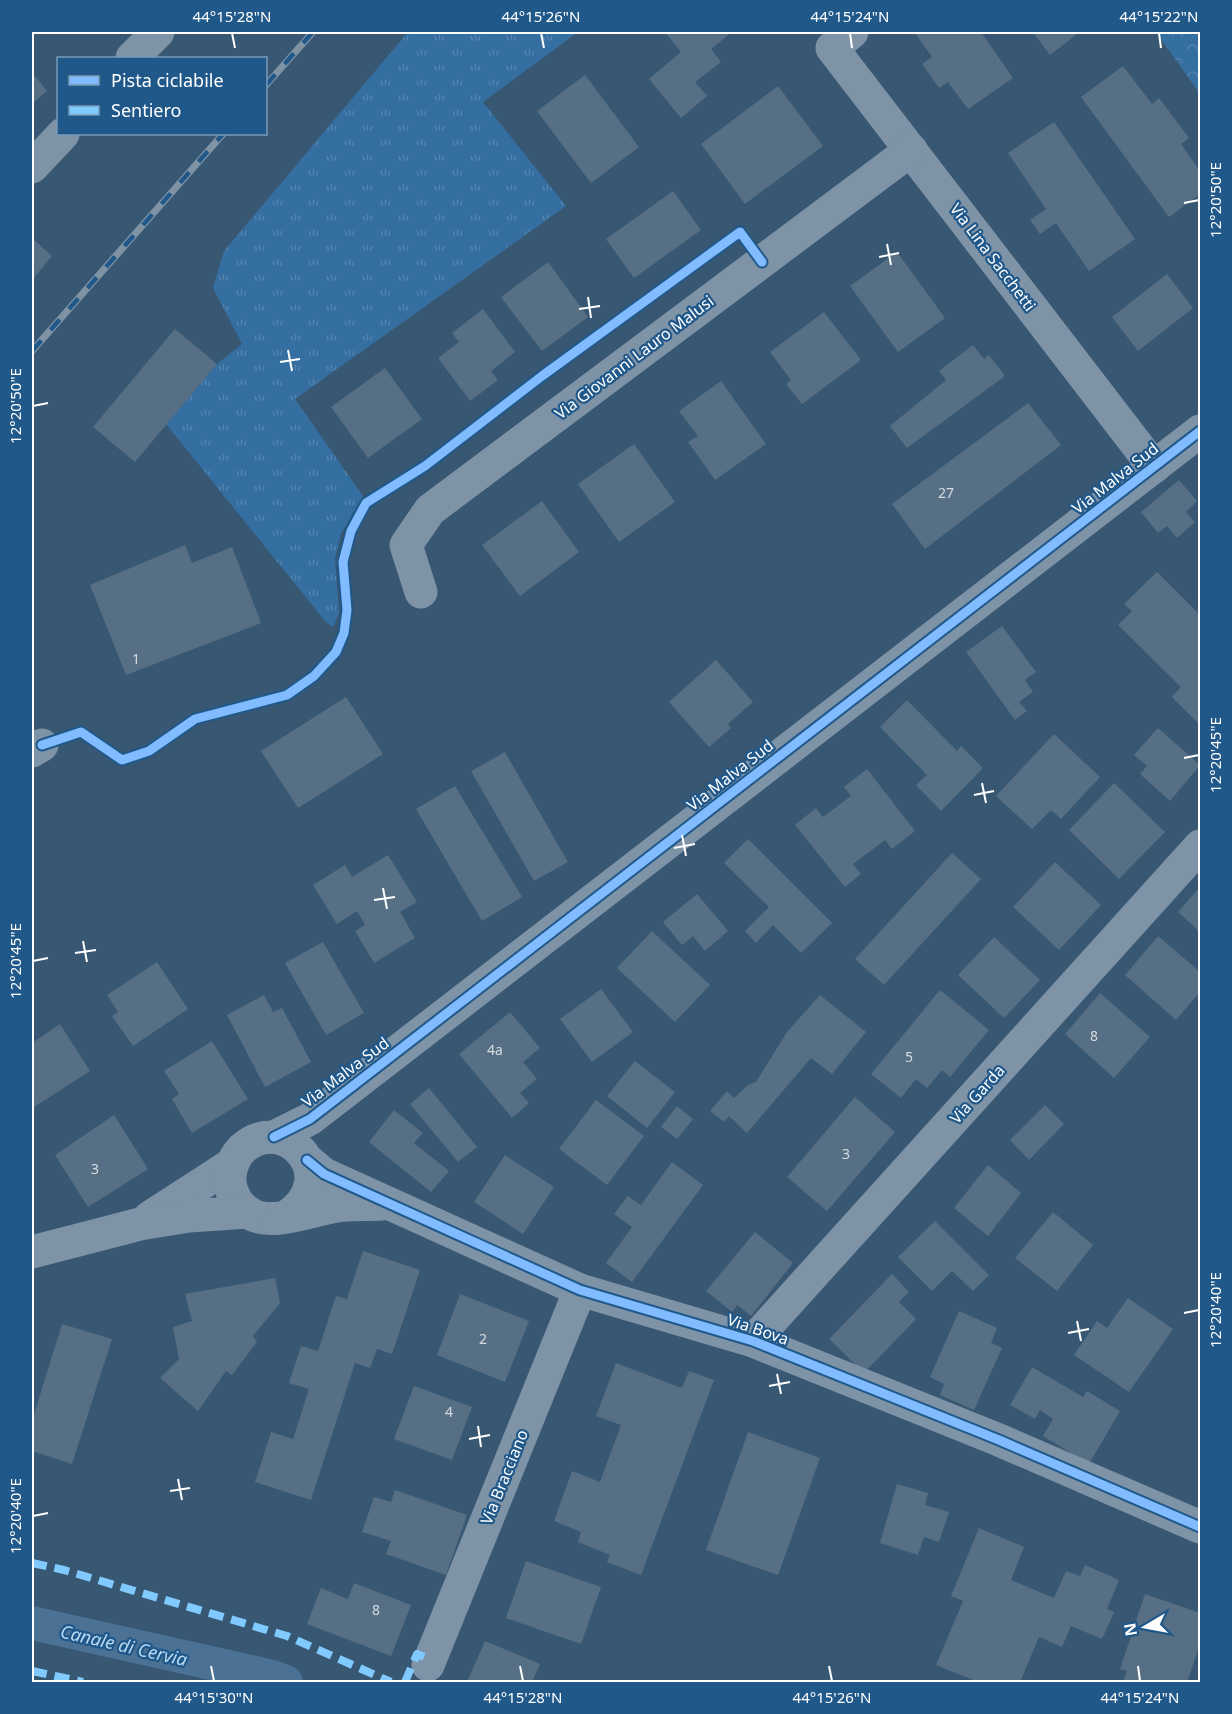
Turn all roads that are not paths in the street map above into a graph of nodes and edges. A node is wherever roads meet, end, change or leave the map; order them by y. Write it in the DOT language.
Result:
graph roads {
  1 [pos="158,32"];
  2 [pos="842,40"];
  3 [pos="133,57"];
  4 [pos="62,135"];
  5 [pos="911,150"];
  6 [pos="32,167"];
  7 [pos="1200,431"];
  8 [pos="1154,467"];
  9 [pos="421,592"];
  10 [pos="1200,846"];
  11 [pos="274,1137"];
  12 [pos="307,1160"];
  13 [pos="232,1164"];
  14 [pos="387,1203"];
  15 [pos="248,1212"];
  16 [pos="286,1216"];
  17 [pos="140,1224"];
  18 [pos="32,1252"];
  19 [pos="580,1290"];
  20 [pos="753,1341"];
  21 [pos="1200,1527"];
  22 [pos="428,1665"];
  1 -- 3 [label="street"];
  2 -- 5 [label="street, Via Lina Sacchetti"];
  4 -- 6 [label="street"];
  5 -- 8 [label="street, Via Lina Sacchetti"];
  5 -- 9 [label="street, Via Giovanni Lauro Malusi"];
  7 -- 8 [label="street, Via Malva Sud"];
  8 -- 11 [label="street, Via Malva Sud"];
  10 -- 20 [label="street, Via Garda"];
  11 -- 12 [label="street"];
  11 -- 13 [label="street"];
  12 -- 14 [label="street, Via Bova"];
  12 -- 16 [label="street"];
  13 -- 15 [label="street"];
  13 -- 17 [label="street"];
  14 -- 16 [label="street, Via Bova"];
  14 -- 19 [label="street, Via Bova"];
  15 -- 16 [label="street"];
  15 -- 17 [label="street"];
  17 -- 18 [label="street"];
  19 -- 20 [label="street, Via Bova"];
  19 -- 22 [label="street, Via Bracciano"];
  20 -- 21 [label="street, Via Bova"];
}
